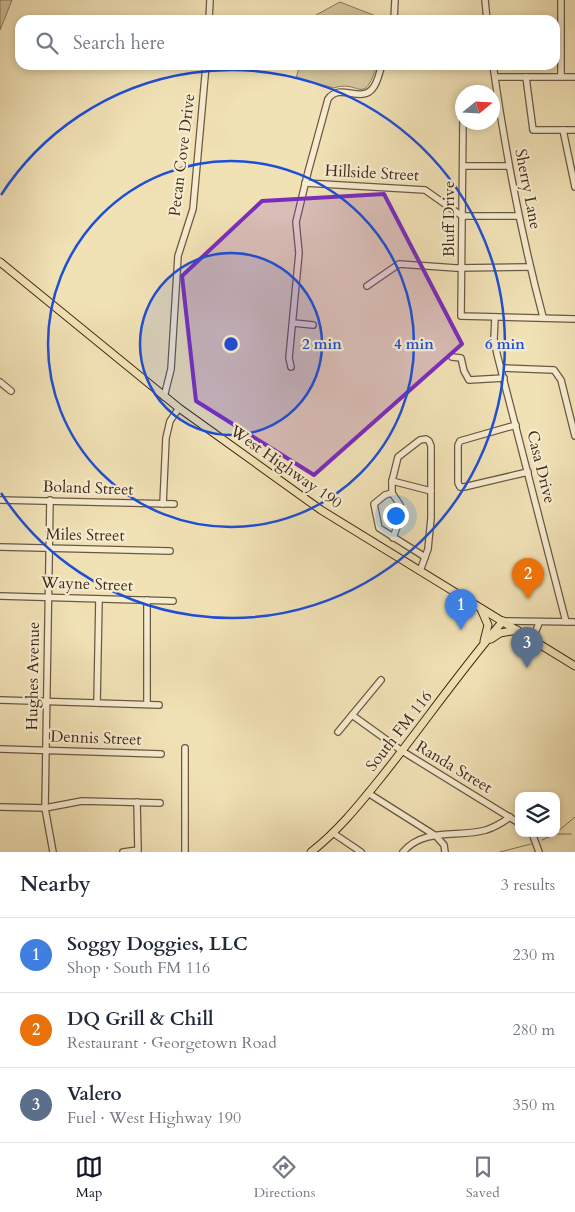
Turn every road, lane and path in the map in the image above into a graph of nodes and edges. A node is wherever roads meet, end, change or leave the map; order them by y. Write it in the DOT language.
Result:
graph roads {
  1 [pos="210,0"];
  2 [pos="395,0"];
  3 [pos="485,0"];
  4 [pos="560,0"];
  5 [pos="209,15"];
  6 [pos="394,15"];
  7 [pos="486,15"];
  8 [pos="206,70"];
  9 [pos="380,70"];
  10 [pos="494,70"];
  11 [pos="561,76"];
  12 [pos="575,76"];
  13 [pos="495,77"];
  14 [pos="526,77"];
  15 [pos="496,85"];
  16 [pos="500,115"];
  17 [pos="463,130"];
  18 [pos="563,130"];
  19 [pos="575,130"];
  20 [pos="463,166"];
  21 [pos="508,166"];
  22 [pos="305,183"];
  23 [pos="575,187"];
  24 [pos="462,216"];
  25 [pos="518,216"];
  26 [pos="0,262"];
  27 [pos="462,267"];
  28 [pos="530,267"];
  29 [pos="367,286"];
  30 [pos="495,317"];
  31 [pos="544,317"];
  32 [pos="575,319"];
  33 [pos="293,323"];
  34 [pos="313,326"];
  35 [pos="452,357"];
  36 [pos="291,368"];
  37 [pos="501,368"];
  38 [pos="504,378"];
  39 [pos="0,382"];
  40 [pos="11,392"];
  41 [pos="164,396"];
  42 [pos="178,408"];
  43 [pos="516,426"];
  44 [pos="575,436"];
  45 [pos="528,472"];
  46 [pos="392,481"];
  47 [pos="431,491"];
  48 [pos="392,493"];
  49 [pos="0,500"];
  50 [pos="50,500"];
  51 [pos="163,504"];
  52 [pos="174,504"];
  53 [pos="393,538"];
  54 [pos="0,547"];
  55 [pos="50,547"];
  56 [pos="170,551"];
  57 [pos="425,557"];
  58 [pos="420,571"];
  59 [pos="0,596"];
  60 [pos="49,597"];
  61 [pos="99,598"];
  62 [pos="147,600"];
  63 [pos="173,601"];
  64 [pos="481,608"];
  65 [pos="502,621"];
  66 [pos="566,622"];
  67 [pos="575,622"];
  68 [pos="539,623"];
  69 [pos="517,630"];
  70 [pos="537,642"];
  71 [pos="483,644"];
  72 [pos="575,666"];
  73 [pos="381,680"];
  74 [pos="0,700"];
  75 [pos="46,702"];
  76 [pos="97,703"];
  77 [pos="147,704"];
  78 [pos="159,705"];
  79 [pos="352,715"];
  80 [pos="338,732"];
  81 [pos="185,748"];
  82 [pos="0,749"];
  83 [pos="45,751"];
  84 [pos="402,751"];
  85 [pos="161,754"];
  86 [pos="368,792"];
  87 [pos="137,802"];
  88 [pos="160,803"];
  89 [pos="0,807"];
  90 [pos="45,808"];
  91 [pos="510,817"];
  92 [pos="515,820"];
  93 [pos="333,833"];
  94 [pos="436,836"];
  95 [pos="533,837"];
  96 [pos="53,852"];
  97 [pos="123,852"];
  98 [pos="185,852"];
  99 [pos="311,852"];
  100 [pos="362,852"];
  101 [pos="402,852"];
  102 [pos="445,852"];
  103 [pos="539,852"];
  1 -- 5 [label="street"];
  2 -- 6 [label="street"];
  3 -- 7 [label="street"];
  4 -- 11 [label="street"];
  8 -- 41 [label="street, Pecan Cove Drive"];
  9 -- 22 [label="street"];
  10 -- 13 [label="street, Sherry Lane"];
  11 -- 12 [label="street"];
  11 -- 14 [label="street"];
  13 -- 14 [label="street"];
  13 -- 15 [label="street, Sherry Lane"];
  14 -- 18 [label="street"];
  16 -- 21 [label="street, Sherry Lane"];
  17 -- 20 [label="street, Bluff Drive"];
  18 -- 19 [label="street"];
  18 -- 23 [label="street"];
  20 -- 21 [label="street"];
  20 -- 24 [label="street, Bluff Drive"];
  21 -- 25 [label="street, Sherry Lane"];
  22 -- 24 [label="street, Hillside Street"];
  22 -- 33 [label="street"];
  24 -- 25 [label="street"];
  24 -- 27 [label="street, Bluff Drive"];
  25 -- 28 [label="street, Sherry Lane"];
  26 -- 41 [label="main road, West Highway 190"];
  27 -- 28 [label="street"];
  27 -- 29 [label="street"];
  27 -- 30 [label="street, Bluff Drive"];
  28 -- 31 [label="street, Sherry Lane"];
  30 -- 31 [label="street"];
  30 -- 37 [label="street, Casa Drive"];
  31 -- 32 [label="street"];
  33 -- 34 [label="street"];
  33 -- 36 [label="street"];
  35 -- 38 [label="street"];
  37 -- 38 [label="street, Casa Drive"];
  37 -- 44 [label="street"];
  38 -- 43 [label="street, Casa Drive"];
  39 -- 40 [label="street"];
  41 -- 42 [label="main road, West Highway 190"];
  42 -- 51 [label="street"];
  42 -- 58 [label="main road, West Highway 190"];
  43 -- 45 [label="street, Casa Drive"];
  43 -- 45 [label="street"];
  45 -- 66 [label="street, Casa Drive"];
  46 -- 47 [label="street"];
  46 -- 47 [label="street"];
  46 -- 48 [label="street"];
  47 -- 57 [label="street"];
  48 -- 53 [label="street"];
  48 -- 53 [label="street"];
  49 -- 50 [label="street, Boland Street"];
  50 -- 51 [label="street, Boland Street"];
  50 -- 55 [label="street, Hughes Avenue"];
  51 -- 52 [label="street, Boland Street"];
  53 -- 57 [label="street"];
  54 -- 55 [label="street, Miles Street"];
  55 -- 56 [label="street, Miles Street"];
  55 -- 60 [label="street, Hughes Avenue"];
  57 -- 58 [label="street"];
  58 -- 64 [label="main road, West Highway 190"];
  59 -- 60 [label="street, Wayne Street"];
  60 -- 61 [label="street, Wayne Street"];
  60 -- 75 [label="street, Hughes Avenue"];
  61 -- 62 [label="street, Wayne Street"];
  61 -- 76 [label="street"];
  62 -- 63 [label="street, Wayne Street"];
  62 -- 77 [label="street"];
  64 -- 65 [label="main road, West Highway 190"];
  64 -- 71 [label="main road"];
  65 -- 68 [label="street"];
  65 -- 69 [label="main road, West Highway 190"];
  65 -- 71 [label="main road, South FM 116"];
  66 -- 67 [label="street"];
  66 -- 68 [label="street"];
  68 -- 70 [label="street"];
  69 -- 70 [label="main road, West Highway 190"];
  69 -- 71 [label="main road"];
  70 -- 72 [label="main road, West Highway 190"];
  71 -- 84 [label="main road, South FM 116"];
  73 -- 79 [label="street"];
  74 -- 75 [label="street"];
  75 -- 76 [label="street"];
  75 -- 83 [label="street, Hughes Avenue"];
  76 -- 77 [label="street"];
  77 -- 78 [label="street"];
  79 -- 80 [label="street"];
  79 -- 84 [label="street, Randa Street"];
  81 -- 98 [label="street"];
  82 -- 83 [label="street, Dennis Street"];
  83 -- 85 [label="street, Dennis Street"];
  83 -- 90 [label="street, Hughes Avenue"];
  84 -- 86 [label="main road, South FM 116"];
  84 -- 91 [label="street, Randa Street"];
  86 -- 93 [label="main road, South FM 116"];
  86 -- 94 [label="street"];
  87 -- 88 [label="street"];
  87 -- 90 [label="street"];
  87 -- 97 [label="street"];
  89 -- 90 [label="street"];
  90 -- 96 [label="street, Hughes Avenue"];
  91 -- 92 [label="street, Randa Street"];
  91 -- 94 [label="street"];
  93 -- 99 [label="main road, South FM 116"];
  93 -- 100 [label="street"];
  94 -- 101 [label="street"];
  94 -- 102 [label="street"];
  95 -- 103 [label="street"];
}
